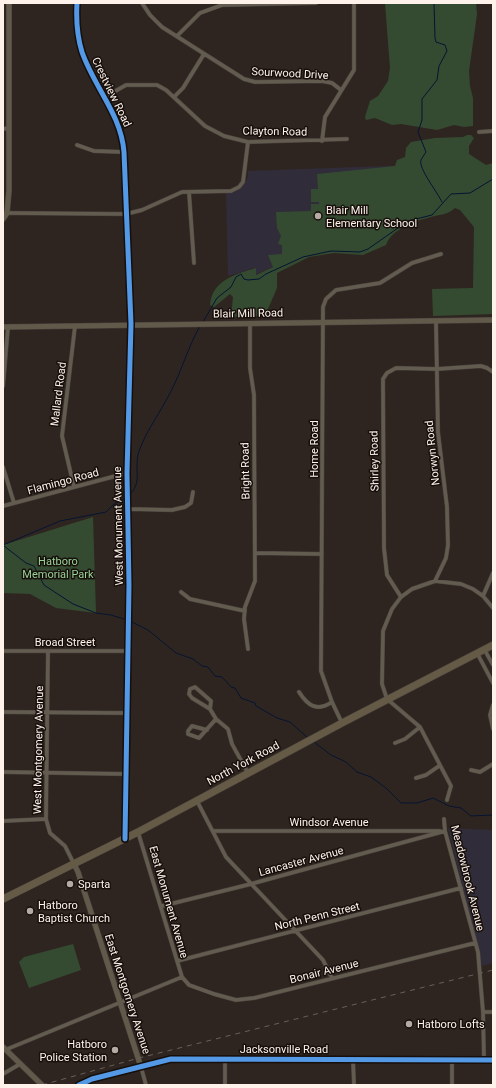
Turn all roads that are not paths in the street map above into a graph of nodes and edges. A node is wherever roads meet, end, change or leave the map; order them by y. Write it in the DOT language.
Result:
graph roads {
  1 [pos="9,3"];
  2 [pos="76,3"];
  3 [pos="142,3"];
  4 [pos="295,3"];
  5 [pos="316,3"];
  6 [pos="354,3"];
  7 [pos="177,36"];
  8 [pos="204,54"];
  9 [pos="6,55"];
  10 [pos="341,90"];
  11 [pos="174,97"];
  12 [pos="105,98"];
  13 [pos="3,128"];
  14 [pos="10,128"];
  15 [pos="493,131"];
  16 [pos="479,132"];
  17 [pos="347,139"];
  18 [pos="322,141"];
  19 [pos="248,142"];
  20 [pos="77,145"];
  21 [pos="124,152"];
  22 [pos="188,192"];
  23 [pos="6,213"];
  24 [pos="126,214"];
  25 [pos="3,220"];
  26 [pos="441,254"];
  27 [pos="194,263"];
  28 [pos="493,320"];
  29 [pos="323,322"];
  30 [pos="436,322"];
  31 [pos="250,323"];
  32 [pos="131,324"];
  33 [pos="75,326"];
  34 [pos="5,327"];
  35 [pos="437,369"];
  36 [pos="493,372"];
  37 [pos="3,386"];
  38 [pos="3,467"];
  39 [pos="127,473"];
  40 [pos="74,487"];
  41 [pos="193,492"];
  42 [pos="14,503"];
  43 [pos="3,506"];
  44 [pos="129,509"];
  45 [pos="255,553"];
  46 [pos="322,554"];
  47 [pos="493,573"];
  48 [pos="435,581"];
  49 [pos="181,592"];
  50 [pos="483,596"];
  51 [pos="401,598"];
  52 [pos="493,608"];
  53 [pos="244,611"];
  54 [pos="493,645"];
  55 [pos="248,649"];
  56 [pos="484,649"];
  57 [pos="3,651"];
  58 [pos="127,651"];
  59 [pos="48,652"];
  60 [pos="477,653"];
  61 [pos="493,665"];
  62 [pos="493,683"];
  63 [pos="299,692"];
  64 [pos="387,699"];
  65 [pos="332,702"];
  66 [pos="493,705"];
  67 [pos="210,709"];
  68 [pos="3,712"];
  69 [pos="48,712"];
  70 [pos="126,713"];
  71 [pos="216,719"];
  72 [pos="342,723"];
  73 [pos="420,727"];
  74 [pos="493,729"];
  75 [pos="207,730"];
  76 [pos="395,743"];
  77 [pos="493,764"];
  78 [pos="439,766"];
  79 [pos="471,770"];
  80 [pos="3,772"];
  81 [pos="47,773"];
  82 [pos="248,773"];
  83 [pos="127,774"];
  84 [pos="416,778"];
  85 [pos="197,800"];
  86 [pos="446,800"];
  87 [pos="444,819"];
  88 [pos="46,820"];
  89 [pos="3,821"];
  90 [pos="213,831"];
  91 [pos="445,831"];
  92 [pos="138,832"];
  93 [pos="125,838"];
  94 [pos="74,864"];
  95 [pos="251,884"];
  96 [pos="461,888"];
  97 [pos="3,899"];
  98 [pos="162,906"];
  99 [pos="296,930"];
  100 [pos="475,943"];
  101 [pos="177,961"];
  102 [pos="182,977"];
  103 [pos="332,978"];
  104 [pos="121,1002"];
  105 [pos="483,1012"];
  106 [pos="493,1012"];
  107 [pos="4,1048"];
  108 [pos="225,1059"];
  109 [pos="353,1059"];
  110 [pos="452,1059"];
  111 [pos="484,1060"];
  112 [pos="493,1060"];
  113 [pos="20,1064"];
  114 [pos="141,1067"];
  115 [pos="3,1074"];
  116 [pos="42,1085"];
  117 [pos="79,1085"];
  118 [pos="146,1085"];
  119 [pos="225,1085"];
  120 [pos="354,1085"];
  121 [pos="452,1085"];
  1 -- 9 [label="main road"];
  2 -- 12 [label="street, Crestview Road"];
  3 -- 7 [label="street, Sourwood Drive"];
  4 -- 5 [label="street"];
  4 -- 7 [label="street"];
  6 -- 10 [label="street"];
  7 -- 8 [label="street, Sourwood Drive"];
  8 -- 10 [label="street, Sourwood Drive"];
  8 -- 11 [label="street"];
  9 -- 14 [label="main road"];
  10 -- 18 [label="street"];
  11 -- 12 [label="street, Clayton Road"];
  11 -- 19 [label="street, Clayton Road"];
  12 -- 21 [label="street, Crestview Road"];
  13 -- 14 [label="street"];
  14 -- 23 [label="main road"];
  15 -- 16 [label="street"];
  17 -- 18 [label="street, Clayton Road"];
  18 -- 19 [label="street, Clayton Road"];
  19 -- 22 [label="street"];
  20 -- 21 [label="street"];
  21 -- 24 [label="street, Crestview Road"];
  22 -- 24 [label="street"];
  22 -- 27 [label="street"];
  23 -- 24 [label="street"];
  23 -- 25 [label="main road"];
  24 -- 32 [label="street, West Monument Avenue"];
  26 -- 29 [label="street, Home Road"];
  28 -- 30 [label="main road, Blair Mill Road"];
  29 -- 30 [label="main road, Blair Mill Road"];
  29 -- 31 [label="main road, Blair Mill Road"];
  29 -- 46 [label="street, Home Road"];
  30 -- 35 [label="street, Norwyn Road"];
  31 -- 32 [label="main road, Blair Mill Road"];
  31 -- 45 [label="street, Bright Road"];
  32 -- 33 [label="main road, Blair Mill Road"];
  32 -- 39 [label="street, West Monument Avenue"];
  33 -- 34 [label="main road, Blair Mill Road"];
  33 -- 40 [label="street, Mallard Road"];
  34 -- 37 [label="street"];
  35 -- 36 [label="street, Shirley Road"];
  35 -- 48 [label="street, Norwyn Road"];
  35 -- 51 [label="street, Shirley Road"];
  38 -- 42 [label="street"];
  39 -- 40 [label="street, Flamingo Road"];
  39 -- 44 [label="street, West Monument Avenue"];
  40 -- 42 [label="street, Flamingo Road"];
  41 -- 44 [label="street"];
  42 -- 43 [label="street, Flamingo Road"];
  44 -- 58 [label="street, West Monument Avenue"];
  45 -- 46 [label="street"];
  45 -- 53 [label="street, Bright Road"];
  46 -- 65 [label="street, Home Road"];
  47 -- 50 [label="street"];
  48 -- 50 [label="street"];
  48 -- 51 [label="street"];
  49 -- 53 [label="street"];
  50 -- 52 [label="street"];
  51 -- 64 [label="street"];
  53 -- 55 [label="street"];
  54 -- 56 [label="highway, North York Road"];
  56 -- 60 [label="highway, North York Road"];
  56 -- 61 [label="street"];
  57 -- 59 [label="street, Broad Street"];
  58 -- 59 [label="street, Broad Street"];
  58 -- 70 [label="street, West Monument Avenue"];
  59 -- 69 [label="street, West Montgomery Avenue"];
  60 -- 62 [label="street"];
  60 -- 64 [label="highway, North York Road"];
  63 -- 65 [label="street"];
  64 -- 72 [label="highway, North York Road"];
  64 -- 73 [label="street"];
  65 -- 72 [label="street, Home Road"];
  66 -- 74 [label="street"];
  67 -- 67 [label="street"];
  67 -- 71 [label="street"];
  68 -- 69 [label="street"];
  69 -- 70 [label="street"];
  69 -- 81 [label="street, West Montgomery Avenue"];
  70 -- 83 [label="street, West Monument Avenue"];
  71 -- 75 [label="street"];
  71 -- 82 [label="street"];
  72 -- 82 [label="highway, North York Road"];
  73 -- 76 [label="street"];
  73 -- 78 [label="street"];
  75 -- 75 [label="street"];
  77 -- 79 [label="street"];
  78 -- 84 [label="street"];
  78 -- 86 [label="street"];
  80 -- 81 [label="street"];
  81 -- 83 [label="street"];
  81 -- 88 [label="street, West Montgomery Avenue"];
  82 -- 85 [label="highway, North York Road"];
  83 -- 93 [label="street, West Monument Avenue"];
  85 -- 90 [label="street"];
  85 -- 92 [label="highway, North York Road"];
  87 -- 91 [label="street, Meadowbrook Avenue"];
  88 -- 89 [label="street"];
  88 -- 94 [label="street, West Montgomery Avenue"];
  90 -- 91 [label="street, Windsor Avenue"];
  90 -- 95 [label="street"];
  91 -- 95 [label="street, Lancaster Avenue"];
  91 -- 96 [label="street, Meadowbrook Avenue"];
  92 -- 93 [label="highway, North York Road"];
  92 -- 98 [label="street, East Monument Avenue"];
  93 -- 94 [label="highway, North York Road"];
  94 -- 97 [label="highway, North York Road"];
  94 -- 104 [label="main road, East Montgomery Avenue"];
  95 -- 98 [label="street, Lancaster Avenue"];
  95 -- 99 [label="street"];
  96 -- 99 [label="street, North Penn Street"];
  96 -- 100 [label="street, Meadowbrook Avenue"];
  98 -- 101 [label="street, East Monument Avenue"];
  99 -- 101 [label="street, North Penn Street"];
  99 -- 103 [label="street"];
  100 -- 103 [label="street, Bonair Avenue"];
  100 -- 105 [label="street, Meadowbrook Avenue"];
  101 -- 102 [label="street, East Monument Avenue"];
  102 -- 103 [label="street, Bonair Avenue"];
  102 -- 104 [label="street"];
  104 -- 107 [label="street"];
  104 -- 114 [label="main road, East Montgomery Avenue"];
  105 -- 106 [label="street"];
  105 -- 111 [label="street, Meadowbrook Avenue"];
  107 -- 113 [label="main road"];
  108 -- 109 [label="main road, Jacksonville Road"];
  108 -- 114 [label="main road, Jacksonville Road"];
  108 -- 119 [label="street"];
  109 -- 110 [label="main road, Jacksonville Road"];
  109 -- 120 [label="street"];
  110 -- 111 [label="main road, Jacksonville Road"];
  110 -- 121 [label="street"];
  111 -- 112 [label="main road, Jacksonville Road"];
  113 -- 115 [label="street"];
  113 -- 116 [label="main road"];
  114 -- 117 [label="main road, Jacksonville Road"];
  114 -- 118 [label="street, East Montgomery Avenue"];
}
